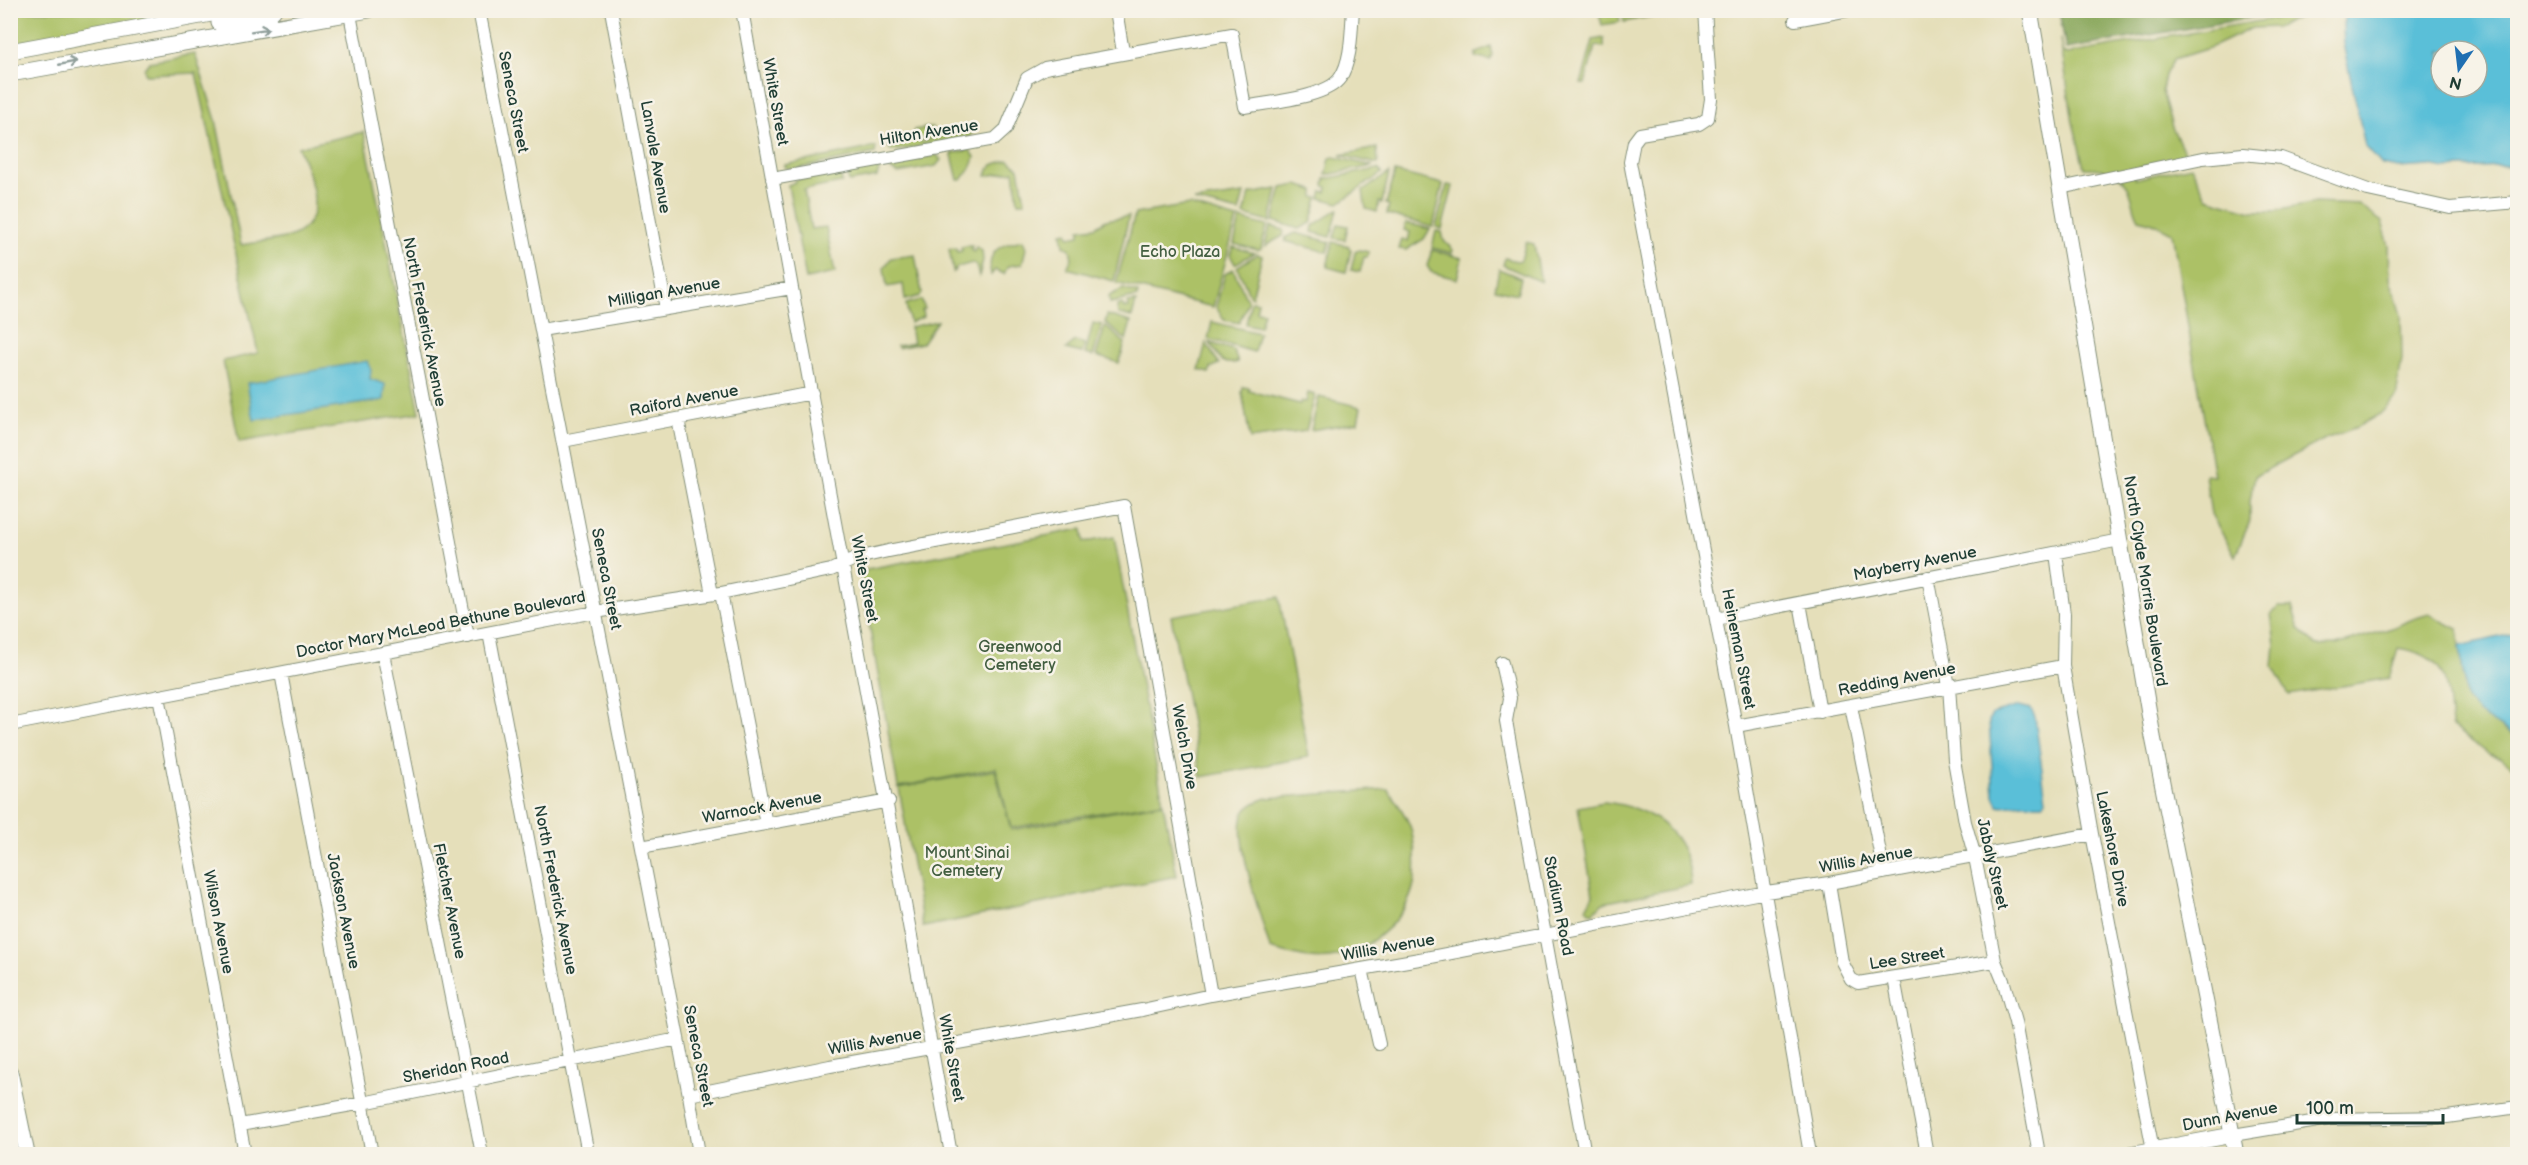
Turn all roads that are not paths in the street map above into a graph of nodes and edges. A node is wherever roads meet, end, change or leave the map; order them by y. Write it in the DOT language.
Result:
graph roads {
  1 [pos="232,10"];
  2 [pos="274,10"];
  3 [pos="369,10"];
  4 [pos="478,10"];
  5 [pos="611,10"];
  6 [pos="742,10"];
  7 [pos="1116,10"];
  8 [pos="1353,10"];
  9 [pos="1705,10"];
  10 [pos="1849,10"];
  11 [pos="2030,10"];
  12 [pos="350,14"];
  13 [pos="1795,20"];
  14 [pos="10,51"];
  15 [pos="128,51"];
  16 [pos="1123,52"];
  17 [pos="10,74"];
  18 [pos="772,179"];
  19 [pos="2060,188"];
  20 [pos="2517,201"];
  21 [pos="792,288"];
  22 [pos="666,309"];
  23 [pos="542,330"];
  24 [pos="812,393"];
  25 [pos="678,419"];
  26 [pos="563,441"];
  27 [pos="1124,506"];
  28 [pos="2120,540"];
  29 [pos="2056,553"];
  30 [pos="844,566"];
  31 [pos="1928,578"];
  32 [pos="716,593"];
  33 [pos="1800,603"];
  34 [pos="595,612"];
  35 [pos="1716,619"];
  36 [pos="489,633"];
  37 [pos="468,637"];
  38 [pos="383,653"];
  39 [pos="1502,663"];
  40 [pos="2063,666"];
  41 [pos="281,673"];
  42 [pos="1949,686"];
  43 [pos="159,696"];
  44 [pos="1851,706"];
  45 [pos="1820,712"];
  46 [pos="10,725"];
  47 [pos="1736,726"];
  48 [pos="889,801"];
  49 [pos="766,824"];
  50 [pos="2092,834"];
  51 [pos="641,847"];
  52 [pos="1975,857"];
  53 [pos="1884,873"];
  54 [pos="1829,883"];
  55 [pos="1766,892"];
  56 [pos="1547,936"];
  57 [pos="1995,961"];
  58 [pos="1362,969"];
  59 [pos="1894,978"];
  60 [pos="1211,994"];
  61 [pos="678,1039"];
  62 [pos="1378,1044"];
  63 [pos="934,1049"];
  64 [pos="571,1062"];
  65 [pos="10,1072"];
  66 [pos="467,1083"];
  67 [pos="690,1095"];
  68 [pos="363,1103"];
  69 [pos="2517,1107"];
  70 [pos="240,1125"];
  71 [pos="2233,1135"];
  72 [pos="2152,1150"];
  73 [pos="27,1155"];
  74 [pos="245,1155"];
  75 [pos="372,1155"];
  76 [pos="482,1155"];
  77 [pos="588,1155"];
  78 [pos="699,1155"];
  79 [pos="951,1155"];
  80 [pos="1585,1155"];
  81 [pos="1810,1155"];
  82 [pos="1927,1155"];
  83 [pos="2039,1155"];
  84 [pos="2130,1155"];
  85 [pos="2236,1155"];
  1 -- 14 [label="main road"];
  2 -- 15 [label="main road"];
  3 -- 12 [label="main road"];
  4 -- 23 [label="street, Seneca Street"];
  5 -- 22 [label="street, Lanvale Avenue"];
  6 -- 18 [label="street, White Street"];
  7 -- 16 [label="street"];
  8 -- 16 [label="street, Hilton Avenue"];
  9 -- 35 [label="street, Heineman Street"];
  10 -- 13 [label="street"];
  11 -- 19 [label="main road, North Clyde Morris Boulevard"];
  15 -- 12 [label="main road, one-way"];
  12 -- 37 [label="street, North Frederick Avenue"];
  17 -- 15 [label="main road, one-way"];
  16 -- 18 [label="street, Hilton Avenue"];
  18 -- 21 [label="street, White Street"];
  19 -- 20 [label="street"];
  19 -- 28 [label="main road, North Clyde Morris Boulevard"];
  21 -- 22 [label="street, Milligan Avenue"];
  21 -- 24 [label="street, White Street"];
  22 -- 23 [label="street, Milligan Avenue"];
  23 -- 26 [label="street, Seneca Street"];
  24 -- 25 [label="street, Raiford Avenue"];
  24 -- 30 [label="street, White Street"];
  25 -- 26 [label="street, Raiford Avenue"];
  25 -- 32 [label="street"];
  26 -- 34 [label="street, Seneca Street"];
  27 -- 30 [label="street, Doctor Mary McLeod Bethune Boulevard"];
  27 -- 60 [label="street, Welch Drive"];
  28 -- 29 [label="street, Mayberry Avenue"];
  28 -- 71 [label="main road, North Clyde Morris Boulevard"];
  29 -- 31 [label="street, Mayberry Avenue"];
  29 -- 40 [label="street, Lakeshore Drive"];
  30 -- 32 [label="street, Doctor Mary McLeod Bethune Boulevard"];
  30 -- 48 [label="street, White Street"];
  31 -- 33 [label="street, Mayberry Avenue"];
  31 -- 42 [label="street, Jabaly Street"];
  32 -- 34 [label="street, Doctor Mary McLeod Bethune Boulevard"];
  32 -- 49 [label="street"];
  33 -- 35 [label="street, Mayberry Avenue"];
  33 -- 45 [label="street"];
  34 -- 36 [label="street, Doctor Mary McLeod Bethune Boulevard"];
  34 -- 51 [label="street, Seneca Street"];
  35 -- 47 [label="street, Heineman Street"];
  36 -- 37 [label="street, Doctor Mary McLeod Bethune Boulevard"];
  36 -- 64 [label="street, North Frederick Avenue"];
  37 -- 38 [label="street, Doctor Mary McLeod Bethune Boulevard"];
  38 -- 41 [label="street, Doctor Mary McLeod Bethune Boulevard"];
  38 -- 66 [label="street, Fletcher Avenue"];
  39 -- 56 [label="street, Stadium Road"];
  40 -- 42 [label="street, Redding Avenue"];
  40 -- 50 [label="street, Lakeshore Drive"];
  41 -- 43 [label="street, Doctor Mary McLeod Bethune Boulevard"];
  41 -- 68 [label="street, Jackson Avenue"];
  42 -- 44 [label="street, Redding Avenue"];
  42 -- 52 [label="street, Jabaly Street"];
  43 -- 46 [label="street, Doctor Mary McLeod Bethune Boulevard"];
  43 -- 70 [label="street, Wilson Avenue"];
  44 -- 45 [label="street, Redding Avenue"];
  44 -- 53 [label="street"];
  45 -- 47 [label="street, Redding Avenue"];
  47 -- 55 [label="street, Heineman Street"];
  48 -- 49 [label="street, Warnock Avenue"];
  48 -- 63 [label="street, White Street"];
  49 -- 51 [label="street, Warnock Avenue"];
  50 -- 52 [label="street, Willis Avenue"];
  50 -- 72 [label="street, Lakeshore Drive"];
  51 -- 61 [label="street, Seneca Street"];
  52 -- 53 [label="street, Willis Avenue"];
  52 -- 57 [label="street, Jabaly Street"];
  53 -- 54 [label="street, Willis Avenue"];
  54 -- 55 [label="street, Willis Avenue"];
  54 -- 59 [label="street, Lee Street"];
  55 -- 56 [label="street, Willis Avenue"];
  55 -- 81 [label="street, Heineman Street"];
  56 -- 58 [label="street, Willis Avenue"];
  56 -- 80 [label="street, Stadium Road"];
  57 -- 59 [label="street, Lee Street"];
  57 -- 83 [label="street, Jabaly Street"];
  58 -- 60 [label="street, Willis Avenue"];
  58 -- 62 [label="street"];
  59 -- 82 [label="street"];
  60 -- 63 [label="street, Willis Avenue"];
  61 -- 64 [label="street, Sheridan Road"];
  61 -- 67 [label="street, Seneca Street"];
  63 -- 67 [label="street, Willis Avenue"];
  63 -- 79 [label="street, White Street"];
  64 -- 66 [label="street, Sheridan Road"];
  64 -- 77 [label="street, North Frederick Avenue"];
  65 -- 73 [label="main road"];
  66 -- 68 [label="street, Sheridan Road"];
  66 -- 76 [label="street, Fletcher Avenue"];
  67 -- 78 [label="street, Seneca Street"];
  68 -- 70 [label="street, Sheridan Road"];
  68 -- 75 [label="street, Jackson Avenue"];
  69 -- 71 [label="street, Dunn Avenue"];
  70 -- 74 [label="street, Wilson Avenue"];
  71 -- 72 [label="main road, Dunn Avenue"];
  71 -- 85 [label="main road, North Clyde Morris Boulevard"];
  72 -- 84 [label="main road, Dunn Avenue"];
}
